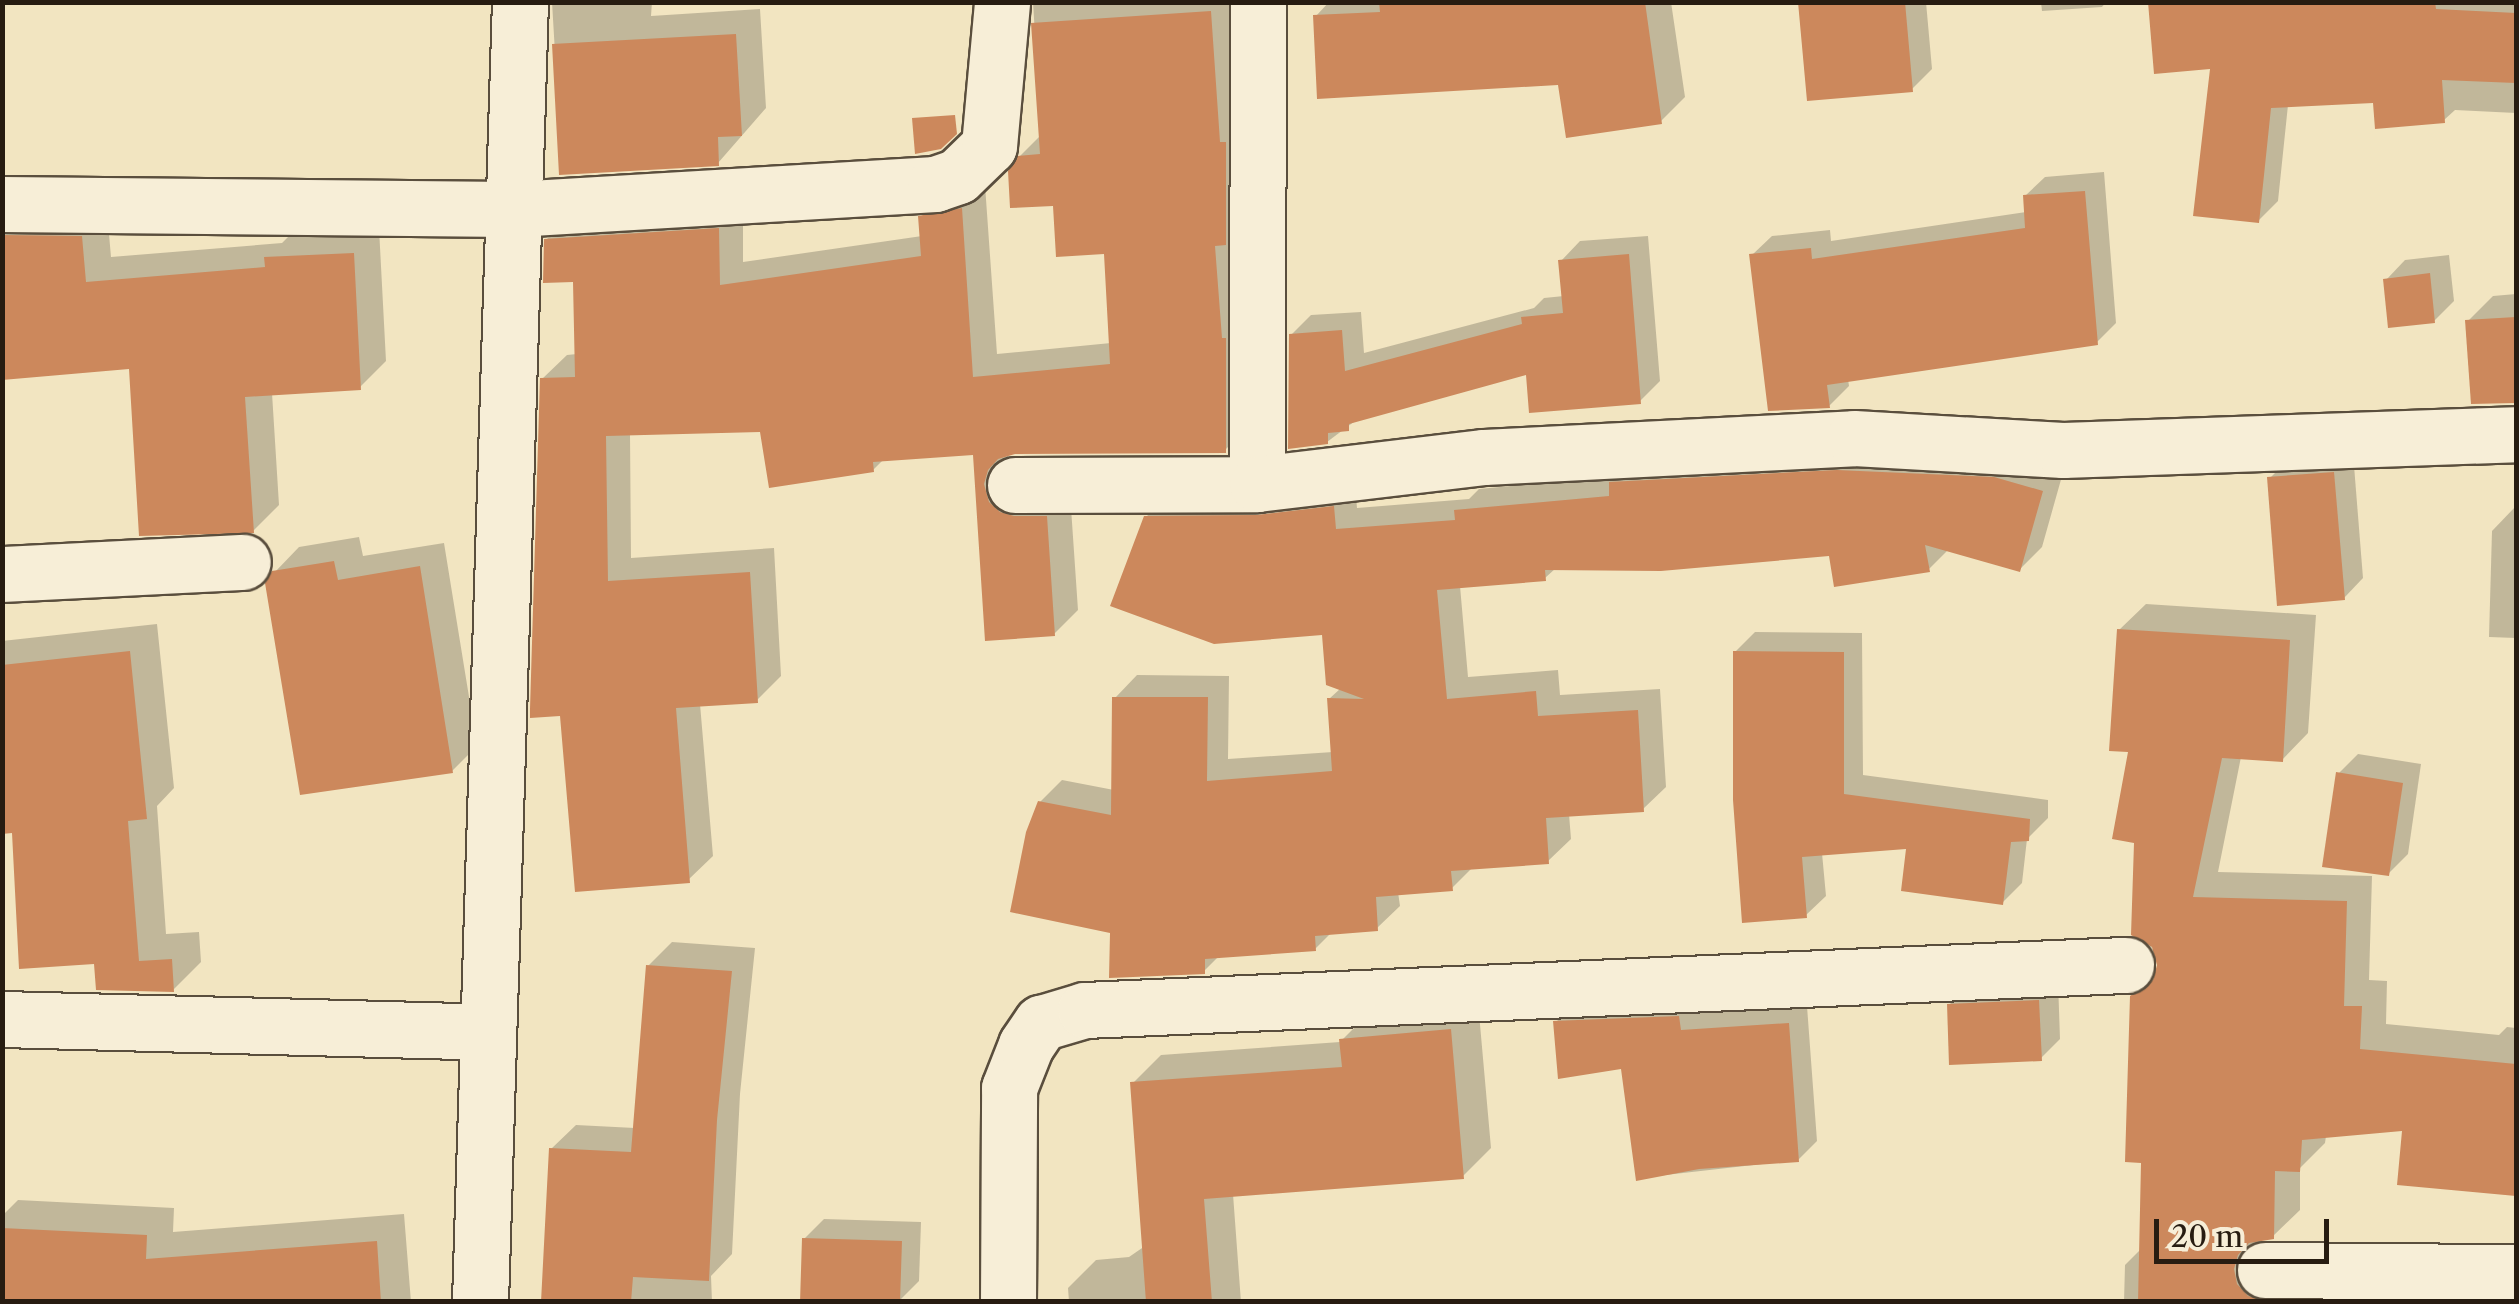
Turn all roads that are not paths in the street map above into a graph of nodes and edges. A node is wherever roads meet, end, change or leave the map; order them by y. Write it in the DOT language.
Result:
graph roads {
  1 [pos="520,2"];
  2 [pos="1002,2"];
  3 [pos="1258,2"];
  4 [pos="2,204"];
  5 [pos="514,209"];
  6 [pos="2516,434"];
  7 [pos="1257,484"];
  8 [pos="1015,485"];
  9 [pos="243,562"];
  10 [pos="2,574"];
  11 [pos="2126,964"];
  12 [pos="2,1019"];
  13 [pos="488,1032"];
  14 [pos="2265,1270"];
  15 [pos="2516,1272"];
  16 [pos="480,1302"];
  17 [pos="1008,1302"];
  1 -- 5 [label="street"];
  2 -- 5 [label="street"];
  3 -- 7 [label="street"];
  4 -- 5 [label="street"];
  5 -- 13 [label="street"];
  6 -- 7 [label="street"];
  7 -- 8 [label="street"];
  9 -- 10 [label="street"];
  11 -- 17 [label="street"];
  12 -- 13 [label="street"];
  13 -- 16 [label="street"];
  14 -- 15 [label="street"];
}
